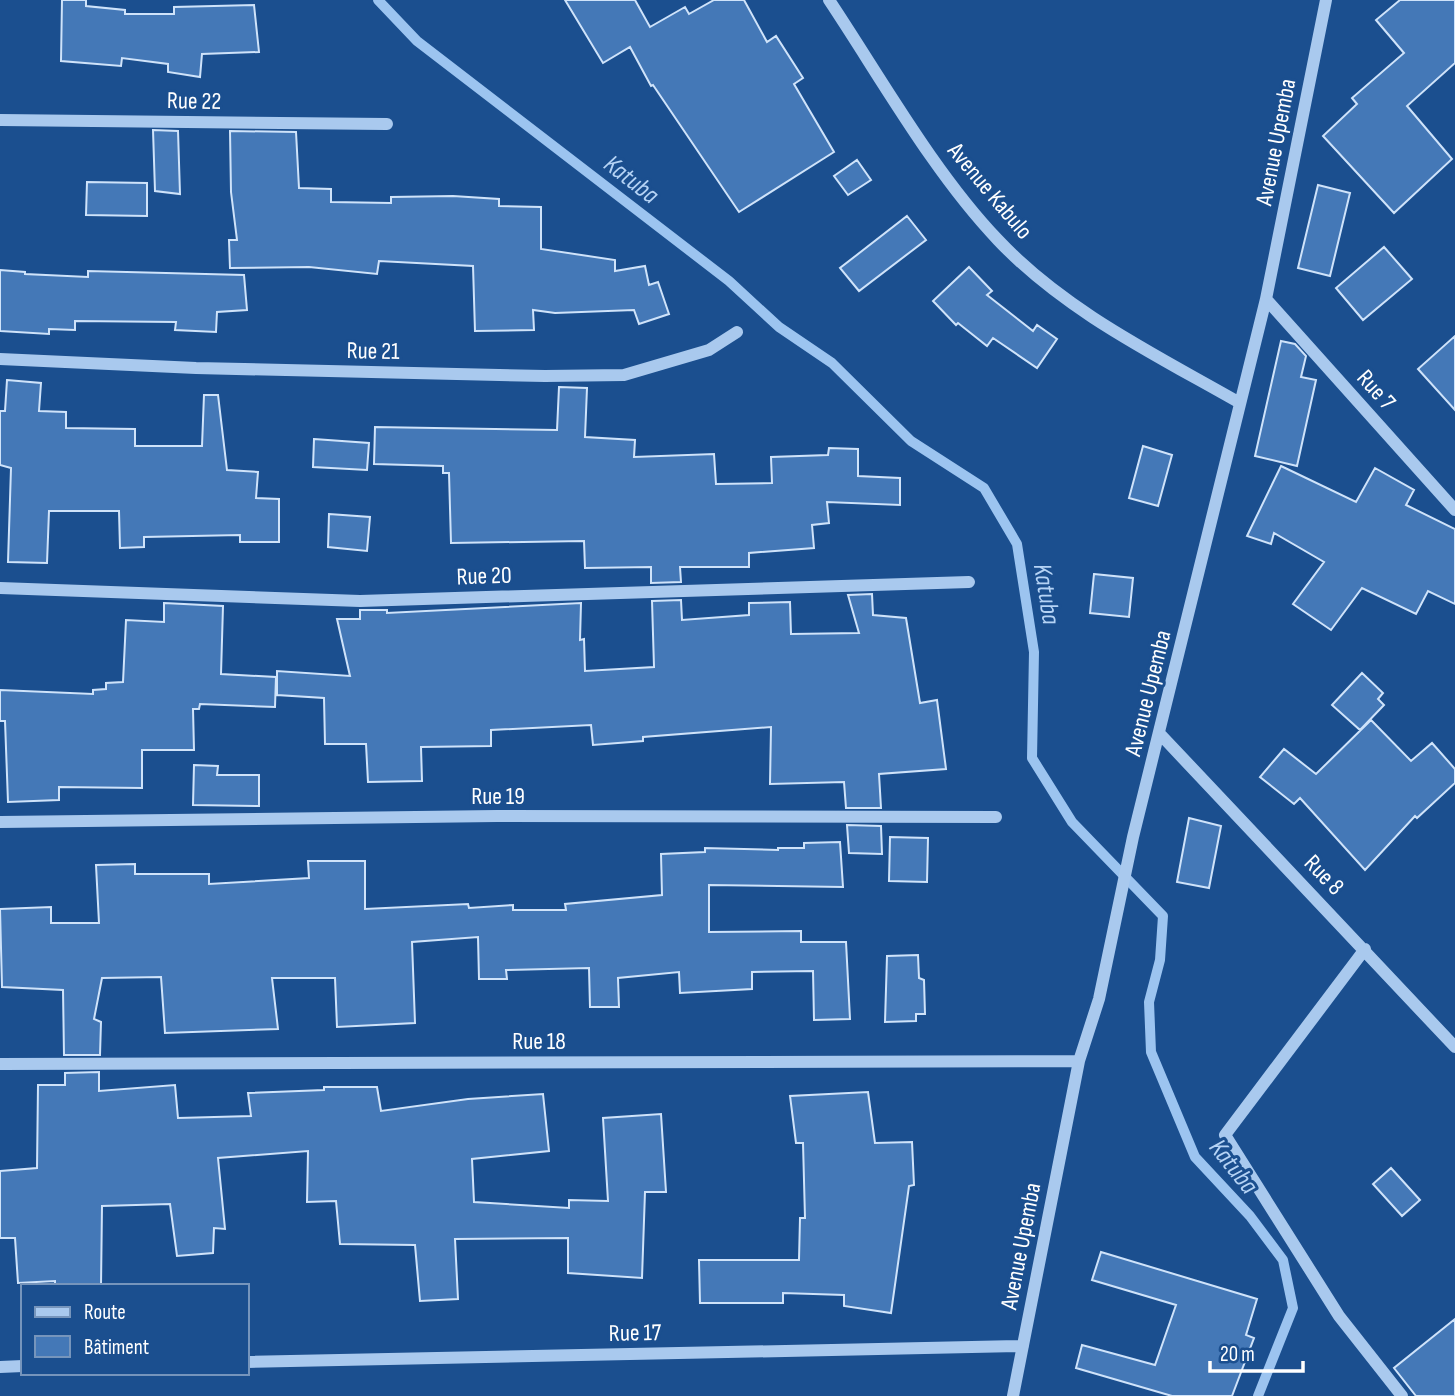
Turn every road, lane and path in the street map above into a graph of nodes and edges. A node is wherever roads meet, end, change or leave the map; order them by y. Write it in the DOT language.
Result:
graph roads {
  1 [pos="829,0"];
  2 [pos="1326,0"];
  3 [pos="0,120"];
  4 [pos="387,124"];
  5 [pos="1266,299"];
  6 [pos="737,332"];
  7 [pos="0,359"];
  8 [pos="1240,403"];
  9 [pos="1455,510"];
  10 [pos="969,582"];
  11 [pos="0,589"];
  12 [pos="1160,734"];
  13 [pos="996,817"];
  14 [pos="0,822"];
  15 [pos="1365,949"];
  16 [pos="1455,1047"];
  17 [pos="1079,1061"];
  18 [pos="0,1064"];
  19 [pos="1023,1346"];
  20 [pos="248,1362"];
  21 [pos="0,1367"];
  22 [pos="21,1367"];
  23 [pos="1013,1396"];
  24 [pos="1402,1396"];
  1 -- 8 [label="street, Avenue Kabulo"];
  2 -- 5 [label="street, Avenue Upemba"];
  3 -- 4 [label="street, Rue 22"];
  5 -- 8 [label="street, Avenue Upemba"];
  5 -- 9 [label="street, Rue 7"];
  6 -- 7 [label="street, Rue 21"];
  8 -- 12 [label="street, Avenue Upemba"];
  10 -- 11 [label="street, Rue 20"];
  12 -- 15 [label="street, Rue 8"];
  12 -- 17 [label="street, Avenue Upemba"];
  13 -- 14 [label="street, Rue 19"];
  15 -- 16 [label="street, Rue 8"];
  15 -- 24 [label="street"];
  17 -- 18 [label="street, Rue 18"];
  17 -- 19 [label="street, Avenue Upemba"];
  19 -- 20 [label="street, Rue 17"];
  19 -- 23 [label="street, Avenue Upemba"];
  21 -- 22 [label="street"];
}
